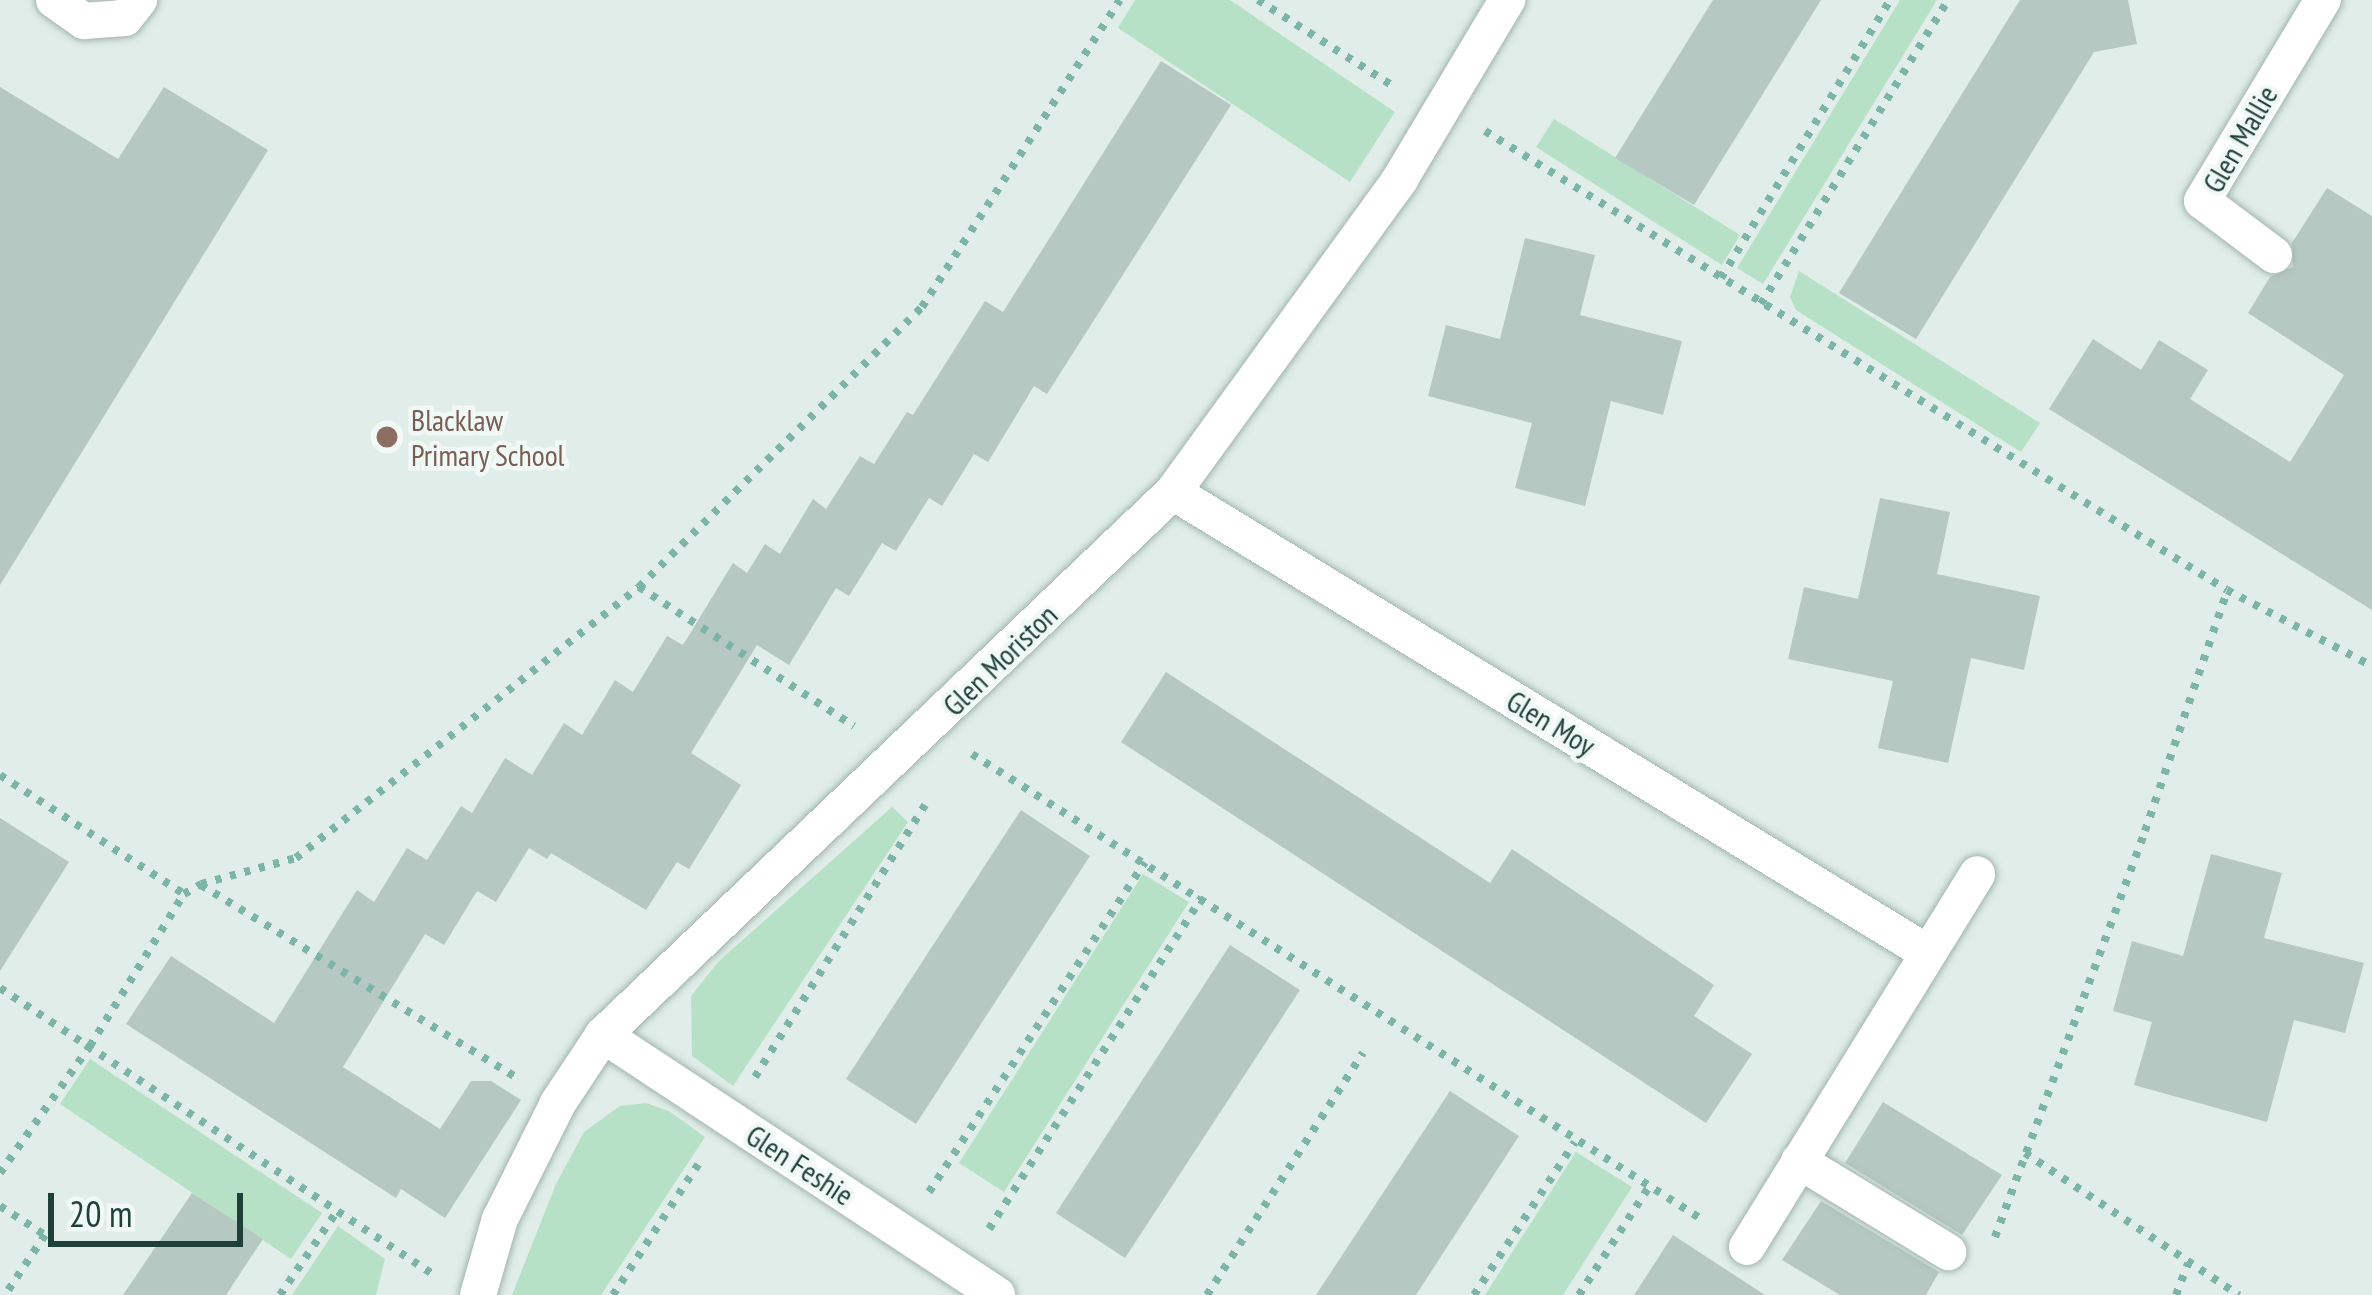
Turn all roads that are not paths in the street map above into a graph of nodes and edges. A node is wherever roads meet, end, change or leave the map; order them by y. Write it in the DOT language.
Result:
graph roads {
  1 [pos="54,0"];
  2 [pos="139,0"];
  3 [pos="1507,0"];
  4 [pos="2323,0"];
  5 [pos="2274,255"];
  6 [pos="1173,492"];
  7 [pos="1977,874"];
  8 [pos="1928,953"];
  9 [pos="603,1036"];
  10 [pos="1799,1161"];
  11 [pos="1747,1247"];
  12 [pos="1948,1252"];
  13 [pos="462,1289"];
  14 [pos="997,1295"];
  1 -- 2 [label="street"];
  3 -- 6 [label="street, Glen Moriston"];
  4 -- 5 [label="street, Glen Mallie"];
  6 -- 8 [label="street, Glen Moy"];
  6 -- 9 [label="street, Glen Moriston"];
  7 -- 8 [label="street"];
  8 -- 10 [label="street"];
  9 -- 13 [label="street, Glen Moriston"];
  9 -- 14 [label="street, Glen Feshie"];
  10 -- 11 [label="street"];
  10 -- 12 [label="street"];
}
